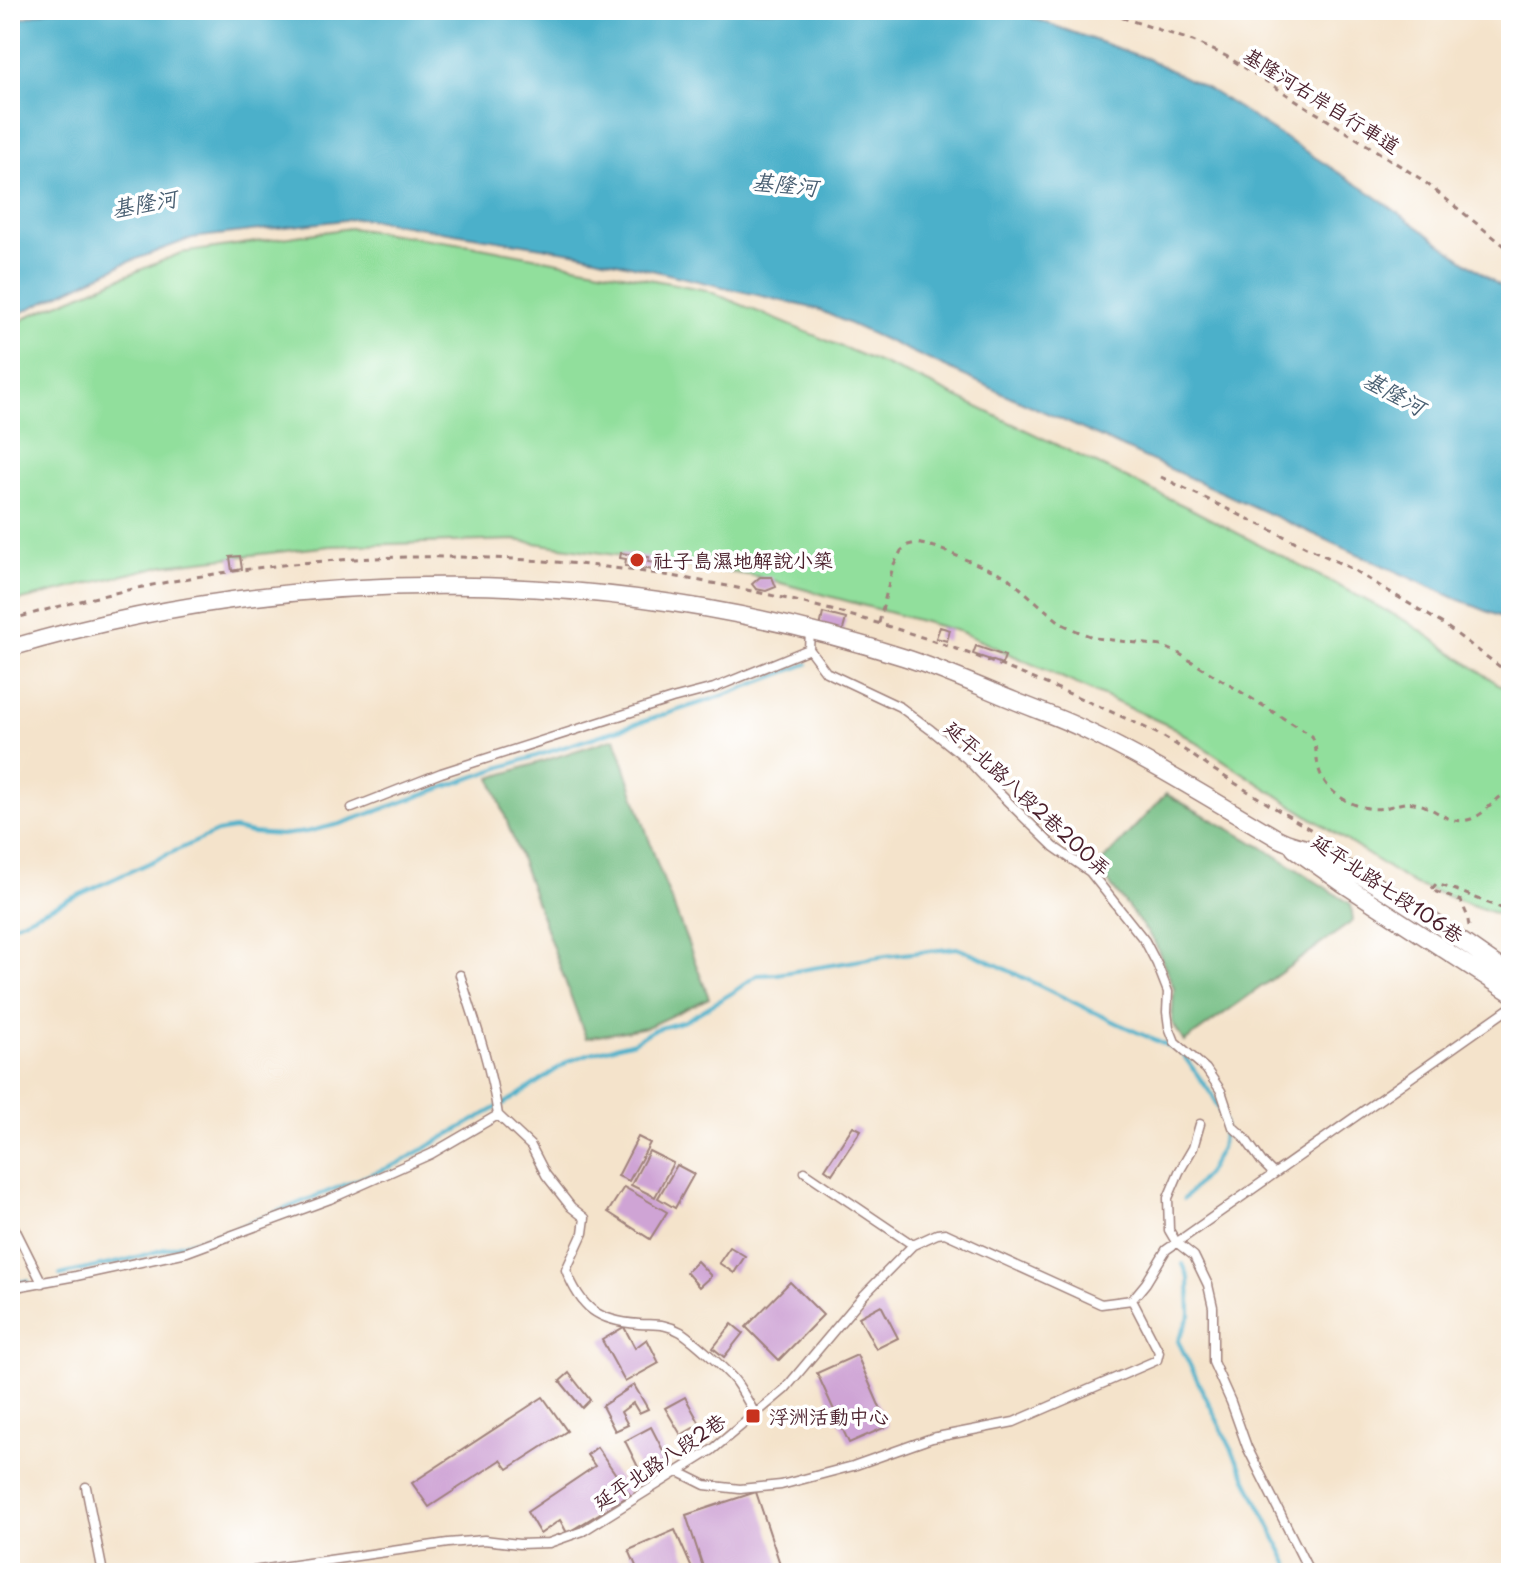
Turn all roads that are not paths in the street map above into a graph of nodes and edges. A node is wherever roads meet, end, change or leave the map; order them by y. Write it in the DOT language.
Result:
graph roads {
  1 [pos="810,640"];
  2 [pos="10,648"];
  3 [pos="352,808"];
  4 [pos="460,975"];
  5 [pos="1511,992"];
  6 [pos="498,1115"];
  7 [pos="1200,1124"];
  8 [pos="805,1172"];
  9 [pos="1274,1174"];
  10 [pos="10,1219"];
  11 [pos="1176,1242"];
  12 [pos="913,1245"];
  13 [pos="42,1283"];
  14 [pos="10,1288"];
  15 [pos="1132,1300"];
  16 [pos="755,1414"];
  17 [pos="679,1472"];
  18 [pos="86,1487"];
  19 [pos="103,1573"];
  20 [pos="239,1573"];
  21 [pos="1310,1573"];
  1 -- 2 [label="street"];
  1 -- 3 [label="lane"];
  1 -- 5 [label="street"];
  1 -- 9 [label="lane, 延平北路八段2巷200弄"];
  4 -- 6 [label="lane"];
  5 -- 9 [label="lane"];
  6 -- 13 [label="lane"];
  6 -- 16 [label="lane, 延平北路八段2巷"];
  7 -- 11 [label="lane"];
  8 -- 12 [label="lane"];
  9 -- 11 [label="lane"];
  10 -- 13 [label="lane"];
  11 -- 15 [label="lane"];
  11 -- 21 [label="lane"];
  12 -- 15 [label="lane"];
  12 -- 16 [label="lane"];
  13 -- 14 [label="lane"];
  15 -- 17 [label="lane"];
  16 -- 17 [label="lane, 延平北路八段2巷"];
  17 -- 20 [label="lane, 延平北路八段2巷"];
  18 -- 19 [label="lane"];
}
